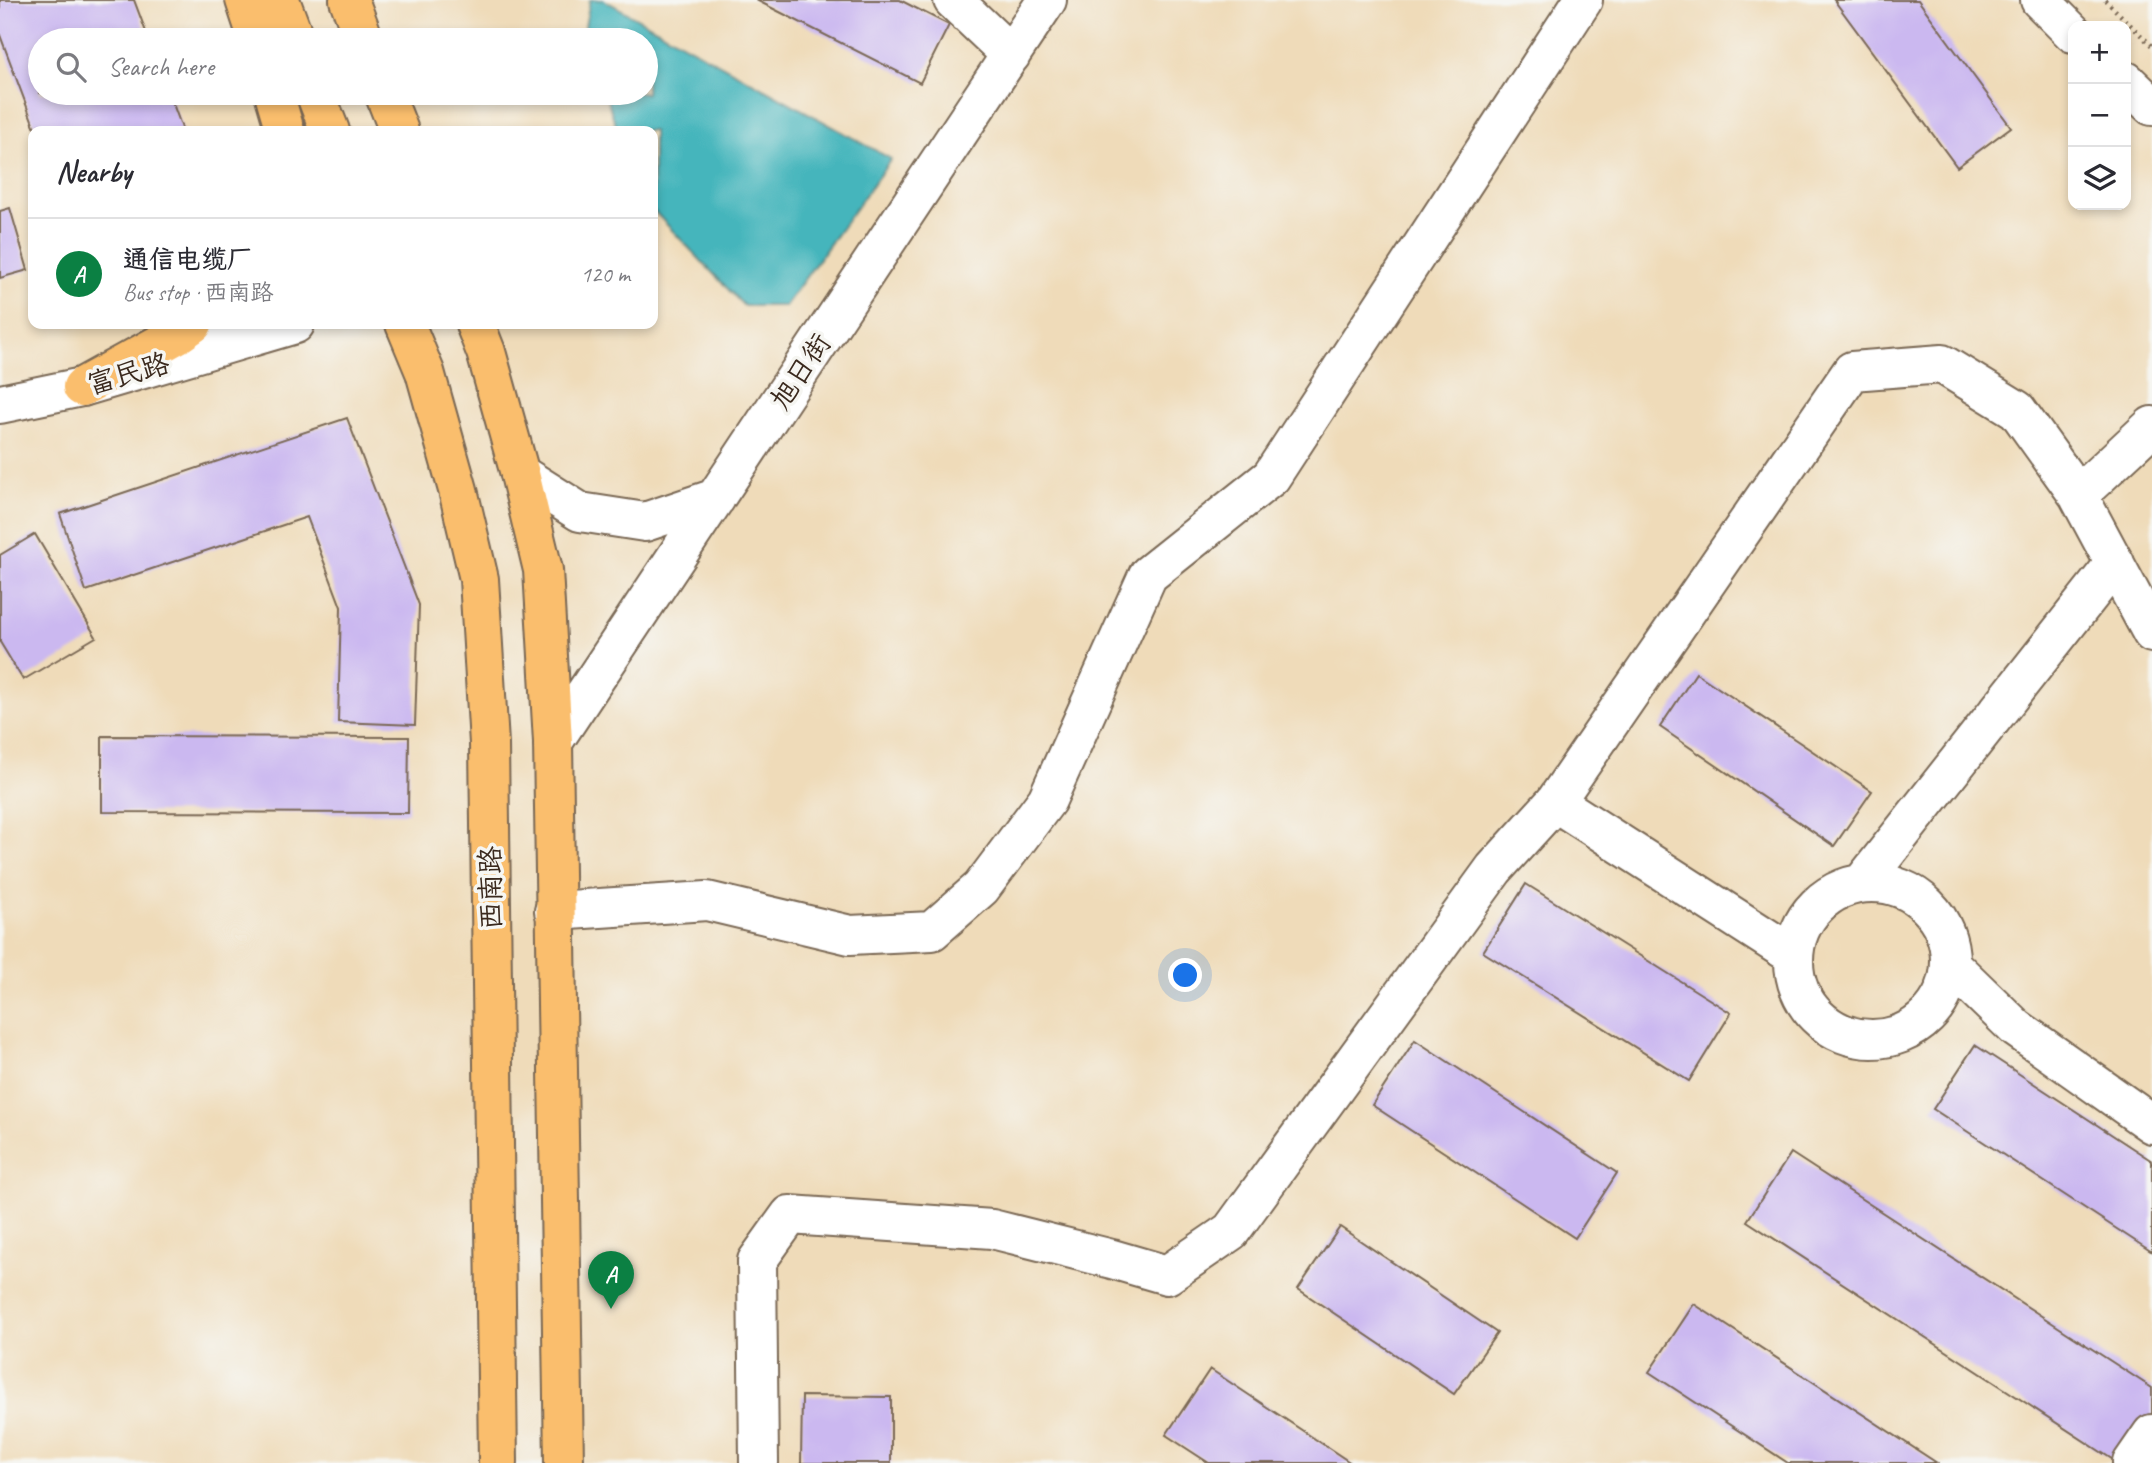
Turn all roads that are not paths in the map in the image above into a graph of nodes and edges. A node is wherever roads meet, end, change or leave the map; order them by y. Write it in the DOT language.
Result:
graph roads {
  1 [pos="245,0"];
  2 [pos="279,0"];
  3 [pos="348,0"];
  4 [pos="953,0"];
  5 [pos="1047,0"];
  6 [pos="1583,0"];
  7 [pos="2040,0"];
  8 [pos="254,28"];
  9 [pos="290,28"];
  10 [pos="359,28"];
  11 [pos="2068,28"];
  12 [pos="1011,55"];
  13 [pos="2129,84"];
  14 [pos="277,105"];
  15 [pos="320,105"];
  16 [pos="389,105"];
  17 [pos="2152,106"];
  18 [pos="284,126"];
  19 [pos="328,126"];
  20 [pos="397,126"];
  21 [pos="186,329"];
  22 [pos="278,329"];
  23 [pos="407,329"];
  24 [pos="477,329"];
  25 [pos="82,387"];
  26 [pos="0,404"];
  27 [pos="2152,426"];
  28 [pos="520,474"];
  29 [pos="2078,495"];
  30 [pos="716,498"];
  31 [pos="2115,563"];
  32 [pos="2152,633"];
  33 [pos="553,742"];
  34 [pos="1555,802"];
  35 [pos="1863,882"];
  36 [pos="554,911"];
  37 [pos="1793,955"];
  38 [pos="1951,965"];
  39 [pos="2152,1124"];
  40 [pos="2152,1434"];
  41 [pos="498,1463"];
  42 [pos="564,1463"];
  43 [pos="759,1463"];
  44 [pos="2132,1463"];
  1 -- 8 [label="main road"];
  2 -- 9 [label="main road"];
  3 -- 10 [label="main road"];
  4 -- 12 [label="street"];
  5 -- 12 [label="street, 旭日街"];
  6 -- 36 [label="street"];
  7 -- 11 [label="street"];
  12 -- 30 [label="street, 旭日街"];
  13 -- 17 [label="street"];
  14 -- 18 [label="main road"];
  15 -- 19 [label="main road"];
  16 -- 20 [label="main road"];
  21 -- 25 [label="main road"];
  22 -- 25 [label="street, 富民路"];
  23 -- 41 [label="main road, 西南路"];
  24 -- 28 [label="main road"];
  25 -- 26 [label="street, 富民路"];
  27 -- 29 [label="street"];
  28 -- 30 [label="street"];
  28 -- 33 [label="main road"];
  29 -- 31 [label="street"];
  29 -- 34 [label="street"];
  30 -- 33 [label="street, 旭日街"];
  31 -- 32 [label="street"];
  31 -- 35 [label="street"];
  33 -- 36 [label="main road"];
  34 -- 37 [label="street"];
  34 -- 43 [label="street"];
  35 -- 37 [label="street"];
  35 -- 38 [label="street"];
  36 -- 42 [label="main road"];
  37 -- 38 [label="street"];
  38 -- 39 [label="street"];
  40 -- 44 [label="street"];
}
